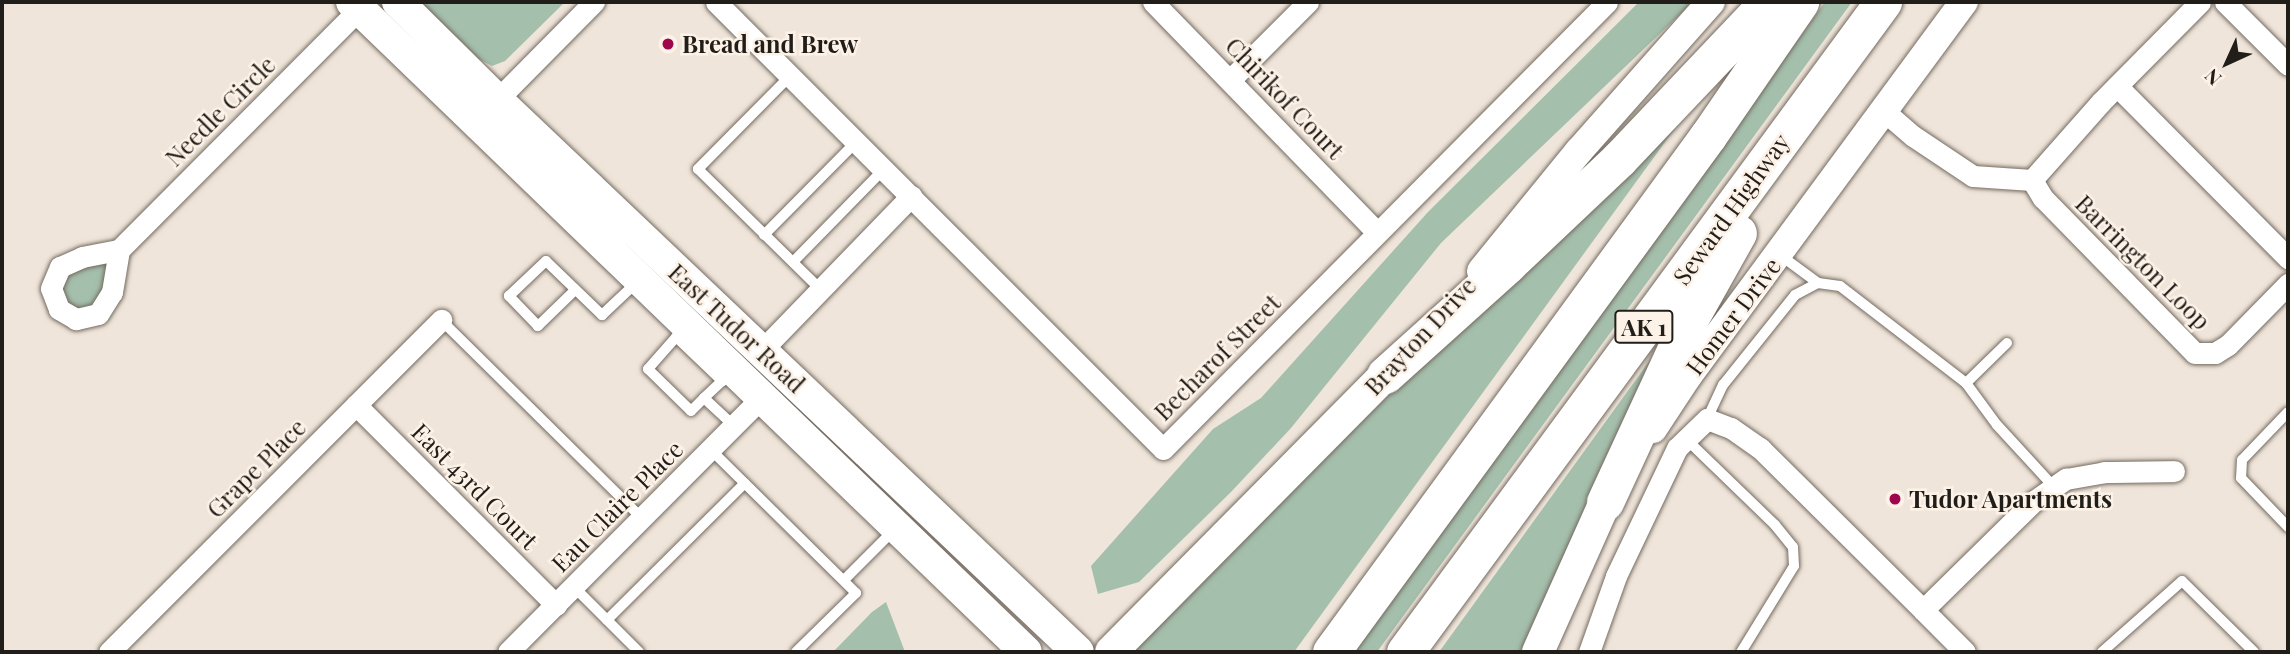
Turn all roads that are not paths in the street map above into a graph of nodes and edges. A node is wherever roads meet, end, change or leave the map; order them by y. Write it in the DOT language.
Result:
graph roads {
  1 [pos="398,2"];
  2 [pos="594,2"];
  3 [pos="716,2"];
  4 [pos="1153,2"];
  5 [pos="1308,2"];
  6 [pos="1607,2"];
  7 [pos="1711,2"];
  8 [pos="1768,2"];
  9 [pos="1800,2"];
  10 [pos="1884,2"];
  11 [pos="1964,2"];
  12 [pos="2200,2"];
  13 [pos="2225,2"];
  14 [pos="356,5"];
  15 [pos="2288,65"];
  16 [pos="790,76"];
  17 [pos="1231,79"];
  18 [pos="2117,86"];
  19 [pos="1816,94"];
  20 [pos="497,100"];
  21 [pos="1884,111"];
  22 [pos="474,122"];
  23 [pos="856,142"];
  24 [pos="884,169"];
  25 [pos="2032,180"];
  26 [pos="911,196"];
  27 [pos="1377,232"];
  28 [pos="764,235"];
  29 [pos="119,250"];
  30 [pos="1780,255"];
  31 [pos="2288,258"];
  32 [pos="793,262"];
  33 [pos="639,280"];
  34 [pos="1818,283"];
  35 [pos="2288,284"];
  36 [pos="820,289"];
  37 [pos="575,290"];
  38 [pos="441,320"];
  39 [pos="681,330"];
  40 [pos="2007,343"];
  41 [pos="761,351"];
  42 [pos="1385,374"];
  43 [pos="1966,383"];
  44 [pos="762,397"];
  45 [pos="704,398"];
  46 [pos="356,405"];
  47 [pos="2288,412"];
  48 [pos="1707,419"];
  49 [pos="734,426"];
  50 [pos="1685,438"];
  51 [pos="710,449"];
  52 [pos="2174,471"];
  53 [pos="745,483"];
  54 [pos="2054,487"];
  55 [pos="1605,502"];
  56 [pos="642,518"];
  57 [pos="897,527"];
  58 [pos="2288,527"];
  59 [pos="844,580"];
  60 [pos="574,587"];
  61 [pos="556,605"];
  62 [pos="1923,610"];
  63 [pos="607,620"];
  64 [pos="109,652"];
  65 [pos="509,652"];
  66 [pos="639,652"];
  67 [pos="796,652"];
  68 [pos="1026,652"];
  69 [pos="1078,652"];
  70 [pos="1111,652"];
  71 [pos="1331,652"];
  72 [pos="1405,652"];
  73 [pos="1538,652"];
  74 [pos="1589,652"];
  75 [pos="1741,652"];
  76 [pos="1965,652"];
  77 [pos="2102,652"];
  78 [pos="2253,652"];
  1 -- 20 [label="main road, East Tudor Road"];
  2 -- 20 [label="street"];
  3 -- 16 [label="street, Becharof Street"];
  4 -- 17 [label="street, Chirikof Court"];
  5 -- 17 [label="street"];
  6 -- 27 [label="street, Becharof Street"];
  7 -- 42 [label="main road, Brayton Drive"];
  8 -- 42 [label="highway"];
  9 -- 71 [label="highway, AK 1"];
  10 -- 19 [label="highway, Seward Highway / AK 1"];
  11 -- 21 [label="main road, Homer Drive"];
  12 -- 18 [label="street"];
  13 -- 15 [label="street"];
  14 -- 22 [label="main road, East Tudor Road"];
  14 -- 29 [label="street, Needle Circle"];
  16 -- 23 [label="street, Becharof Street"];
  16 -- 28 [label="lane"];
  17 -- 27 [label="street, Chirikof Court"];
  18 -- 25 [label="street"];
  18 -- 31 [label="street"];
  19 -- 55 [label="highway"];
  19 -- 72 [label="highway, Seward Highway / AK 1"];
  20 -- 22 [label="street"];
  20 -- 41 [label="main road, East Tudor Road"];
  21 -- 25 [label="street"];
  21 -- 30 [label="main road, Homer Drive"];
  22 -- 33 [label="main road, East Tudor Road"];
  23 -- 24 [label="street, Becharof Street"];
  23 -- 28 [label="lane"];
  24 -- 26 [label="street, Becharof Street"];
  24 -- 32 [label="lane"];
  25 -- 35 [label="street, Barrington Loop"];
  26 -- 27 [label="street, Becharof Street"];
  26 -- 36 [label="street"];
  28 -- 32 [label="lane"];
  30 -- 34 [label="lane"];
  30 -- 55 [label="main road, Homer Drive"];
  32 -- 36 [label="lane"];
  33 -- 37 [label="lane"];
  33 -- 39 [label="main road, East Tudor Road"];
  34 -- 43 [label="lane"];
  34 -- 48 [label="lane"];
  36 -- 41 [label="street"];
  37 -- 37 [label="lane"];
  38 -- 46 [label="street, Grape Place"];
  38 -- 56 [label="lane"];
  39 -- 44 [label="main road, East Tudor Road"];
  39 -- 45 [label="lane"];
  39 -- 45 [label="lane"];
  40 -- 43 [label="lane"];
  41 -- 69 [label="main road, East Tudor Road"];
  42 -- 70 [label="main road, Brayton Drive"];
  43 -- 54 [label="lane"];
  44 -- 49 [label="street, Eau Claire Place"];
  44 -- 57 [label="main road, East Tudor Road"];
  45 -- 49 [label="lane"];
  46 -- 61 [label="street, East 43rd Court"];
  46 -- 64 [label="street, Grape Place"];
  47 -- 58 [label="lane"];
  48 -- 50 [label="street"];
  48 -- 62 [label="street"];
  49 -- 51 [label="street, Eau Claire Place"];
  50 -- 74 [label="street"];
  50 -- 75 [label="lane"];
  51 -- 53 [label="lane"];
  51 -- 56 [label="street, Eau Claire Place"];
  52 -- 54 [label="street"];
  53 -- 59 [label="lane"];
  53 -- 63 [label="lane"];
  54 -- 62 [label="street"];
  55 -- 73 [label="main road, Homer Drive"];
  56 -- 60 [label="street, Eau Claire Place"];
  57 -- 59 [label="lane"];
  57 -- 68 [label="main road, East Tudor Road"];
  59 -- 67 [label="lane"];
  60 -- 61 [label="street, Eau Claire Place"];
  60 -- 63 [label="lane"];
  61 -- 65 [label="street, Eau Claire Place"];
  62 -- 76 [label="street"];
  63 -- 66 [label="lane"];
  77 -- 78 [label="lane"];
}
